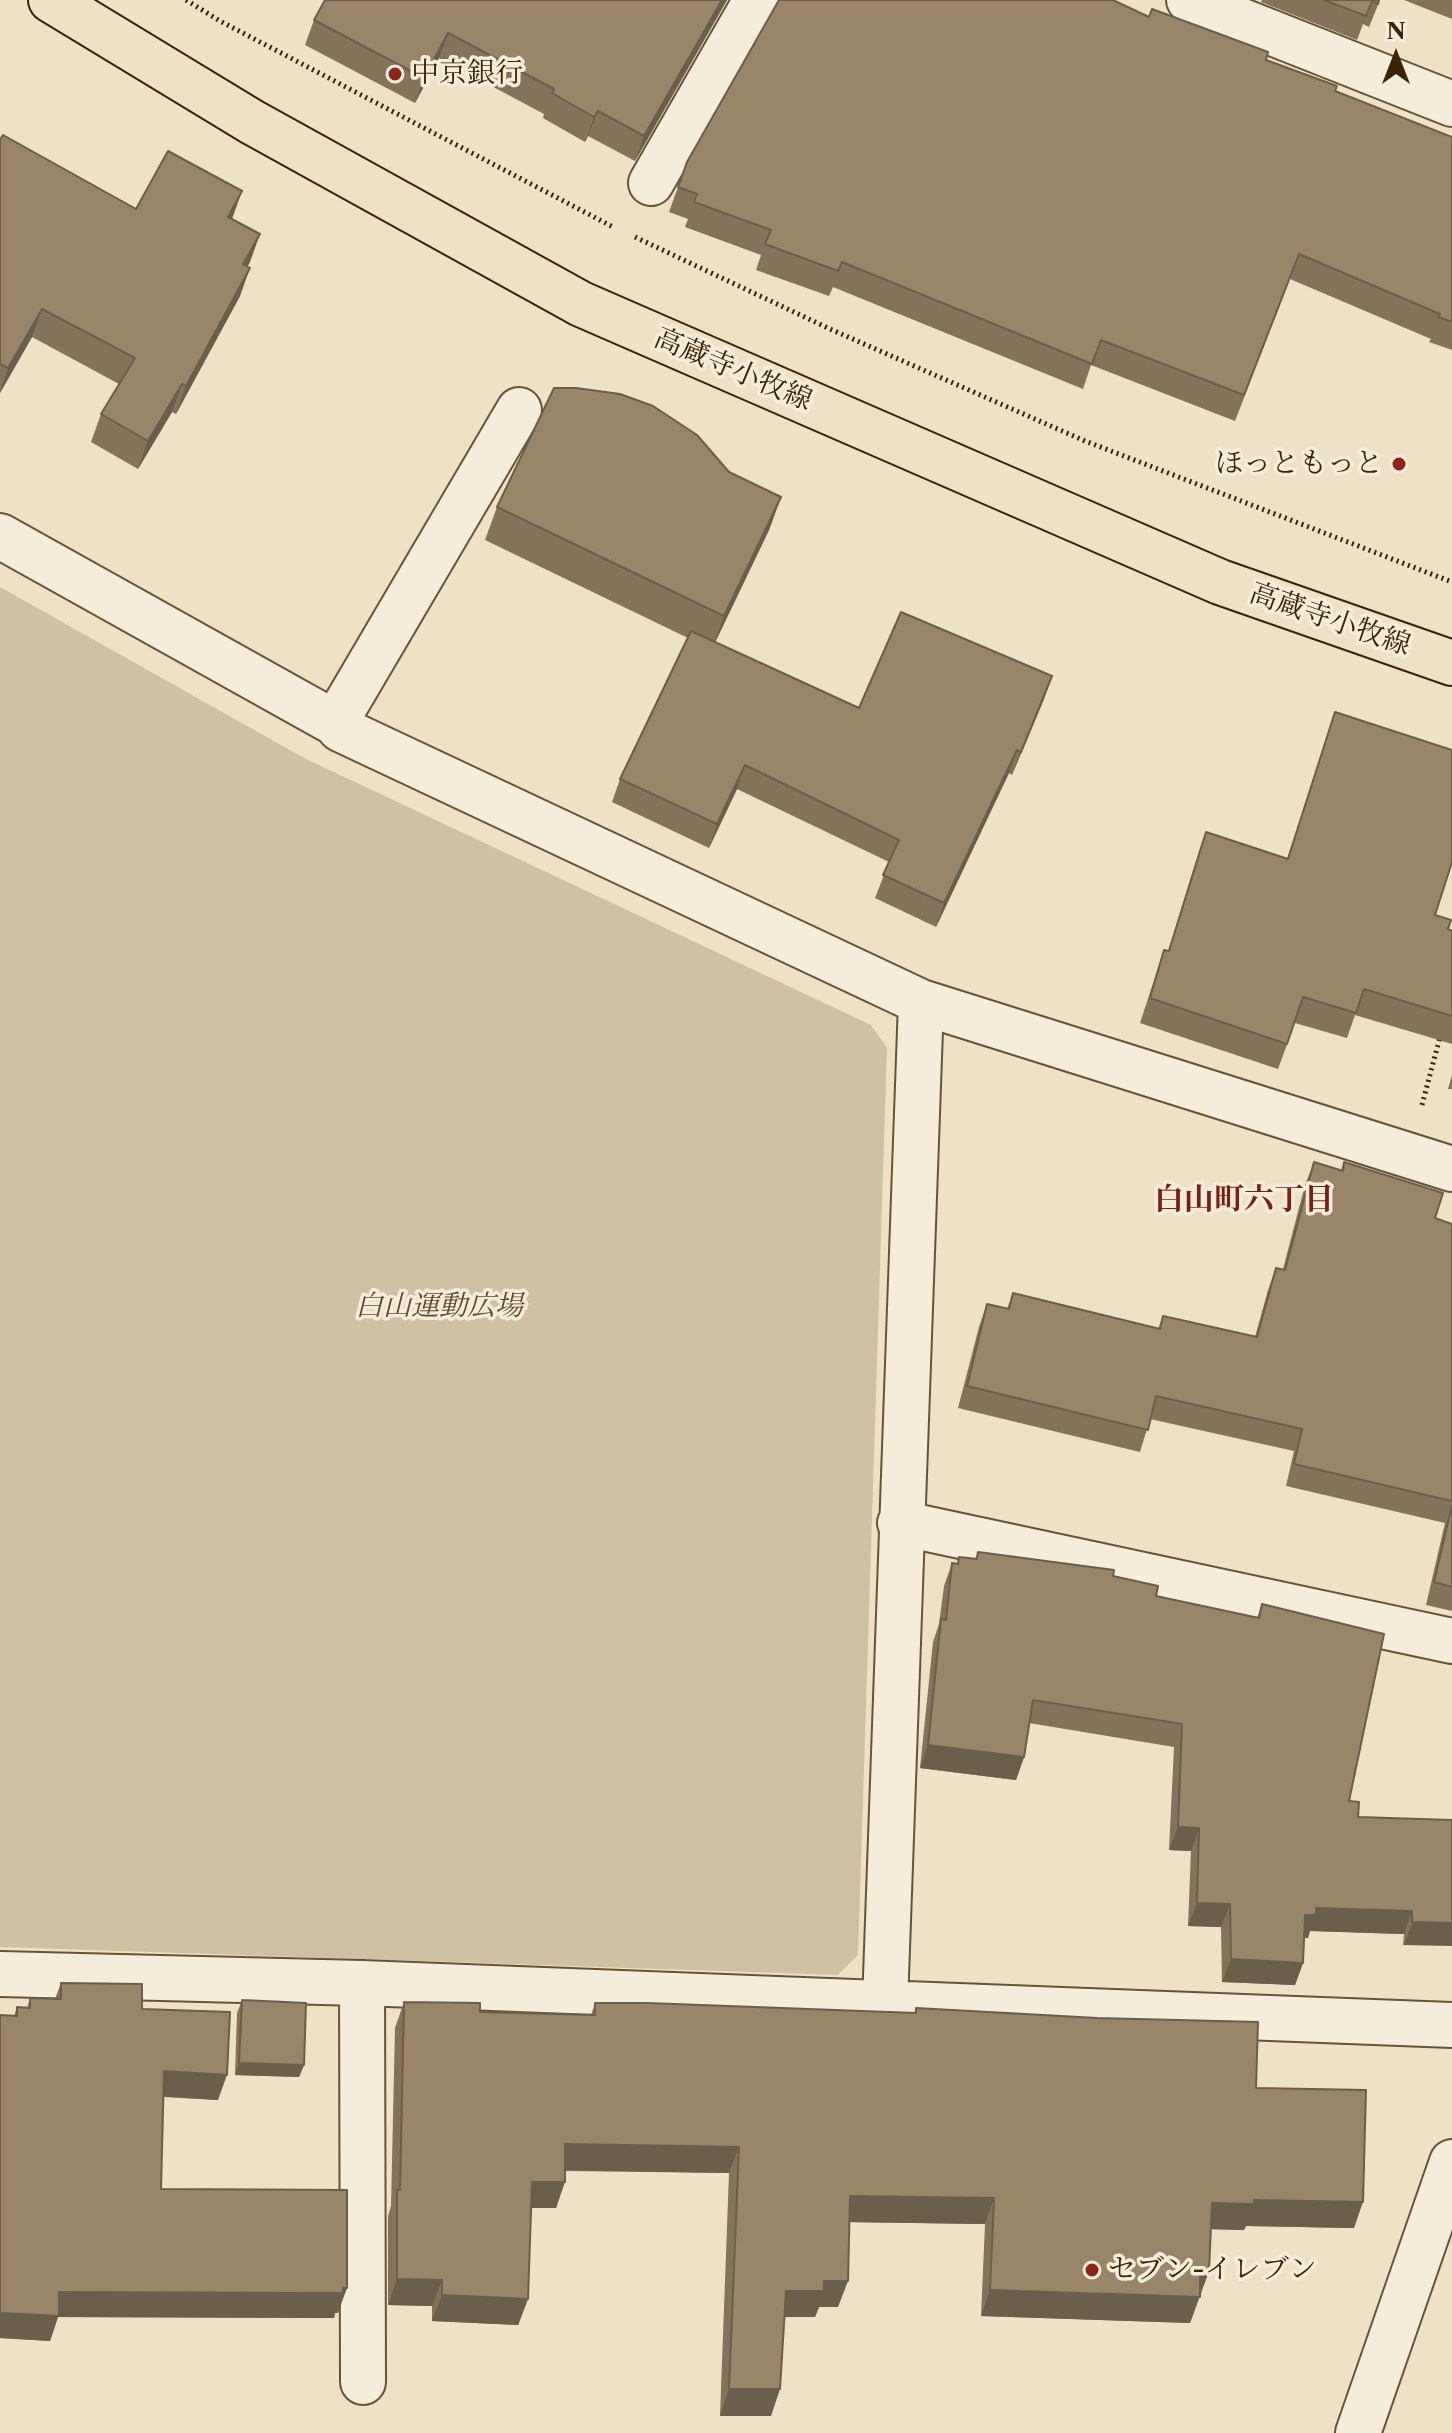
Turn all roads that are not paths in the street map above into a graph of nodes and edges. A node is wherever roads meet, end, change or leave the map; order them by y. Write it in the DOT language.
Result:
graph roads {
  1 [pos="51,0"];
  2 [pos="756,0"];
  3 [pos="1189,0"];
  4 [pos="1452,104"];
  5 [pos="651,183"];
  6 [pos="519,410"];
  7 [pos="0,536"];
  8 [pos="1452,663"];
  9 [pos="335,723"];
  10 [pos="921,1002"];
  11 [pos="1452,1169"];
  12 [pos="900,1523"];
  13 [pos="1452,1641"];
  14 [pos="0,1974"];
  15 [pos="362,1983"];
  16 [pos="885,2004"];
  17 [pos="1452,2025"];
  18 [pos="1452,2162"];
  19 [pos="363,2382"];
  20 [pos="1358,2433"];
  1 -- 8 [label="main road, 高蔵寺小牧線"];
  2 -- 5 [label="street"];
  3 -- 4 [label="street"];
  6 -- 9 [label="street"];
  7 -- 9 [label="street"];
  9 -- 10 [label="street"];
  10 -- 11 [label="street"];
  10 -- 12 [label="street"];
  12 -- 13 [label="street"];
  12 -- 16 [label="street"];
  14 -- 15 [label="street"];
  15 -- 16 [label="street"];
  15 -- 19 [label="street"];
  16 -- 17 [label="street"];
  18 -- 20 [label="street"];
}
